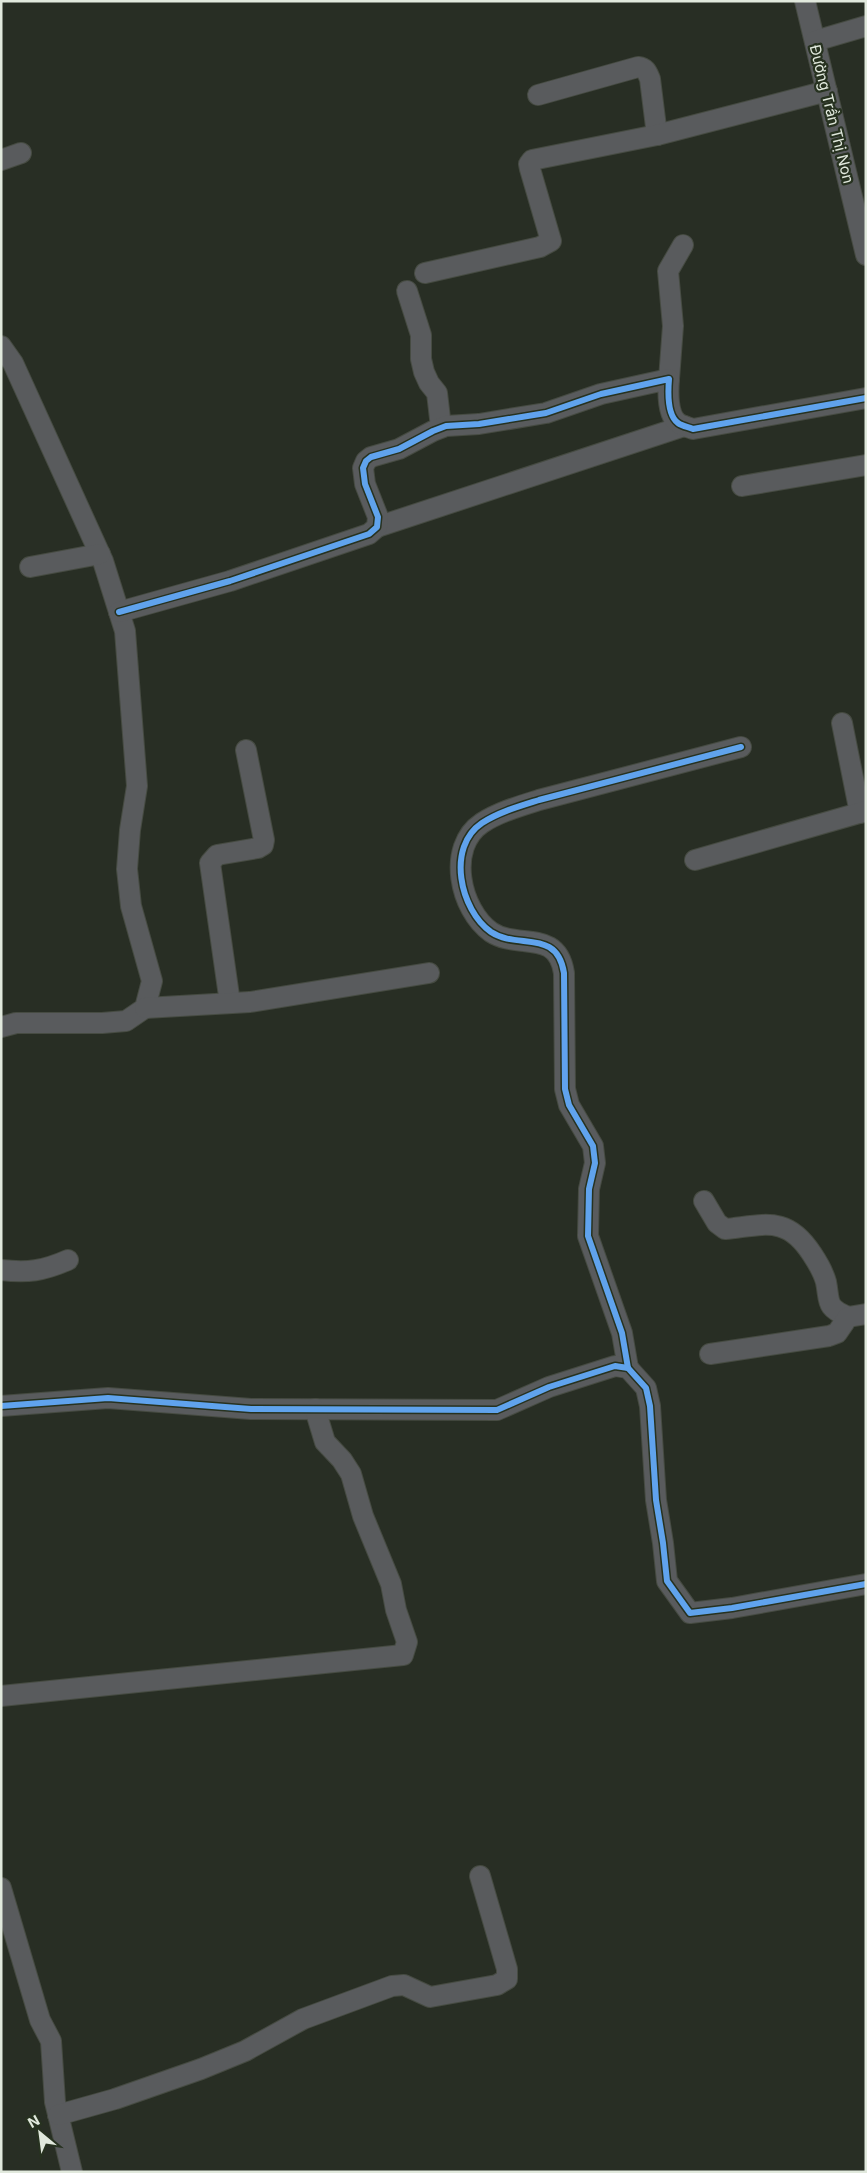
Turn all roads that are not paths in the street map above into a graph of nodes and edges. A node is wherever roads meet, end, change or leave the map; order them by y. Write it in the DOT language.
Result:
graph roads {
  1 [pos="805,1"];
  2 [pos="866,26"];
  3 [pos="815,41"];
  4 [pos="827,91"];
  5 [pos="538,95"];
  6 [pos="657,135"];
  7 [pos="21,153"];
  8 [pos="1,160"];
  9 [pos="683,246"];
  10 [pos="866,255"];
  11 [pos="425,273"];
  12 [pos="407,291"];
  13 [pos="1,346"];
  14 [pos="670,379"];
  15 [pos="866,398"];
  16 [pos="684,426"];
  17 [pos="442,427"];
  18 [pos="866,464"];
  19 [pos="742,486"];
  20 [pos="377,527"];
  21 [pos="100,554"];
  22 [pos="30,567"];
  23 [pos="119,612"];
  24 [pos="842,723"];
  25 [pos="741,747"];
  26 [pos="246,750"];
  27 [pos="863,812"];
  28 [pos="695,860"];
  29 [pos="429,973"];
  30 [pos="230,1003"];
  31 [pos="145,1008"];
  32 [pos="1,1027"];
  33 [pos="704,1201"];
  34 [pos="68,1260"];
  35 [pos="1,1270"];
  36 [pos="857,1316"];
  37 [pos="710,1354"];
  38 [pos="628,1368"];
  39 [pos="1,1406"];
  40 [pos="315,1409"];
  41 [pos="866,1584"];
  42 [pos="1,1696"];
  43 [pos="480,1876"];
  44 [pos="1,1888"];
  45 [pos="58,2115"];
  46 [pos="72,2172"];
  1 -- 3 [label="street, Đường Trần Thị Non"];
  2 -- 3 [label="street"];
  3 -- 4 [label="street, Đường Trần Thị Non"];
  4 -- 6 [label="street"];
  4 -- 10 [label="street, Đường Trần Thị Non"];
  5 -- 6 [label="street"];
  6 -- 11 [label="street"];
  7 -- 8 [label="street"];
  9 -- 14 [label="street"];
  12 -- 17 [label="street"];
  13 -- 21 [label="street"];
  14 -- 16 [label="street"];
  14 -- 17 [label="street"];
  15 -- 16 [label="street"];
  16 -- 20 [label="street"];
  17 -- 20 [label="street"];
  18 -- 19 [label="street"];
  20 -- 23 [label="street"];
  21 -- 22 [label="street"];
  21 -- 23 [label="street"];
  23 -- 31 [label="street"];
  24 -- 27 [label="street"];
  25 -- 38 [label="street"];
  26 -- 30 [label="street"];
  27 -- 28 [label="street"];
  29 -- 30 [label="street"];
  30 -- 31 [label="street"];
  31 -- 32 [label="street"];
  33 -- 36 [label="street"];
  34 -- 35 [label="street"];
  36 -- 37 [label="street"];
  38 -- 40 [label="street"];
  38 -- 41 [label="street"];
  39 -- 40 [label="street"];
  40 -- 42 [label="street"];
  43 -- 45 [label="street"];
  44 -- 45 [label="street"];
  45 -- 46 [label="street"];
}
